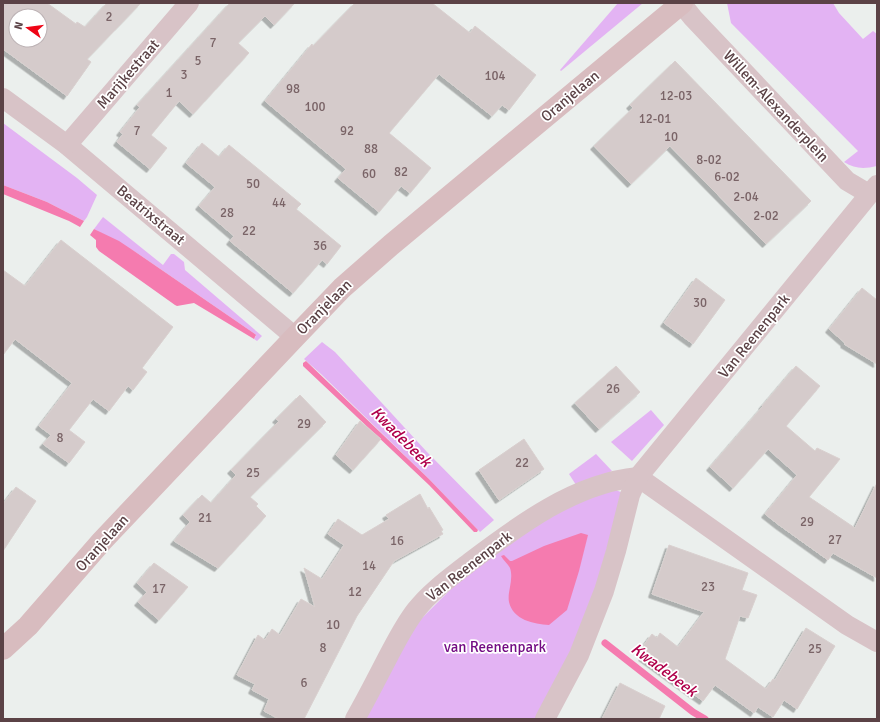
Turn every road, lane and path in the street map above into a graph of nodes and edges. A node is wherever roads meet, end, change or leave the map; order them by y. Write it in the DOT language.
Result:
graph roads {
  1 [pos="189,3"];
  2 [pos="681,3"];
  3 [pos="3,98"];
  4 [pos="67,145"];
  5 [pos="873,190"];
  6 [pos="295,336"];
  7 [pos="638,477"];
  8 [pos="877,642"];
  9 [pos="3,649"];
  10 [pos="355,719"];
  11 [pos="545,719"];
  1 -- 4 [label="street, Marijkestraat"];
  2 -- 5 [label="street, Willem-Alexanderplein"];
  2 -- 6 [label="street, Oranjelaan"];
  3 -- 4 [label="street, Beatrixstraat"];
  4 -- 6 [label="street, Beatrixstraat"];
  5 -- 7 [label="street, Van Reenenpark"];
  6 -- 9 [label="street, Oranjelaan"];
  7 -- 8 [label="street"];
  7 -- 10 [label="street, Van Reenenpark"];
  7 -- 11 [label="street, Van Reenenpark"];
}
